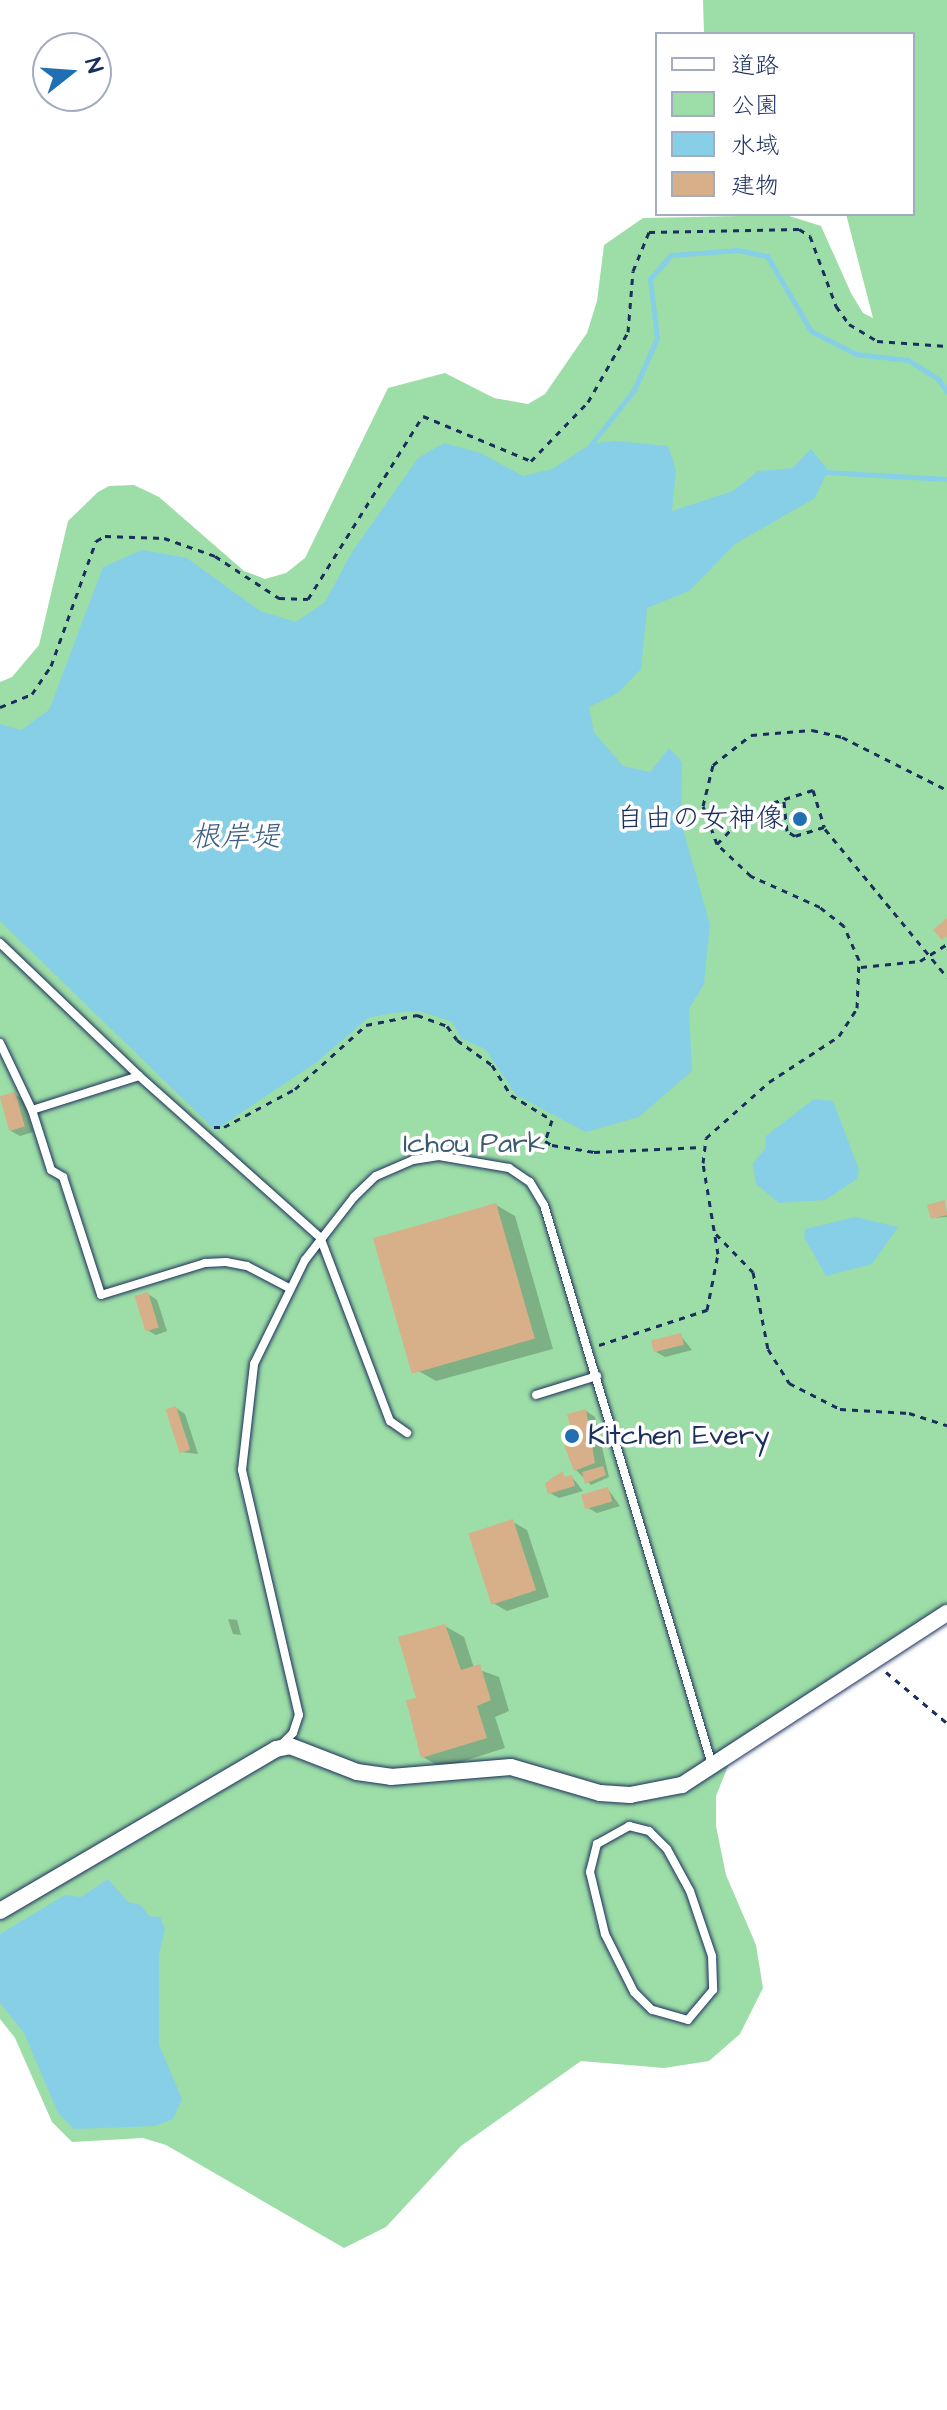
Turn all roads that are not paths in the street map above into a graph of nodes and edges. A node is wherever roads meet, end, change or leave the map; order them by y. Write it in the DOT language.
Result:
graph roads {
  1 [pos="0,943"];
  2 [pos="0,1043"];
  3 [pos="139,1076"];
  4 [pos="32,1110"];
  5 [pos="320,1237"];
  6 [pos="289,1288"];
  7 [pos="597,1376"];
  8 [pos="536,1395"];
  9 [pos="407,1433"];
  10 [pos="947,1613"];
  11 [pos="276,1749"];
  12 [pos="713,1768"];
  13 [pos="597,1844"];
  14 [pos="0,1911"];
  1 -- 3 [label="lane"];
  2 -- 4 [label="lane"];
  3 -- 4 [label="lane"];
  3 -- 5 [label="lane"];
  4 -- 6 [label="lane"];
  5 -- 6 [label="lane"];
  5 -- 7 [label="lane"];
  5 -- 9 [label="lane"];
  6 -- 11 [label="lane"];
  7 -- 8 [label="lane"];
  7 -- 12 [label="lane"];
  10 -- 12 [label="street"];
  11 -- 12 [label="street"];
  11 -- 14 [label="street"];
  13 -- 13 [label="lane"];
}
